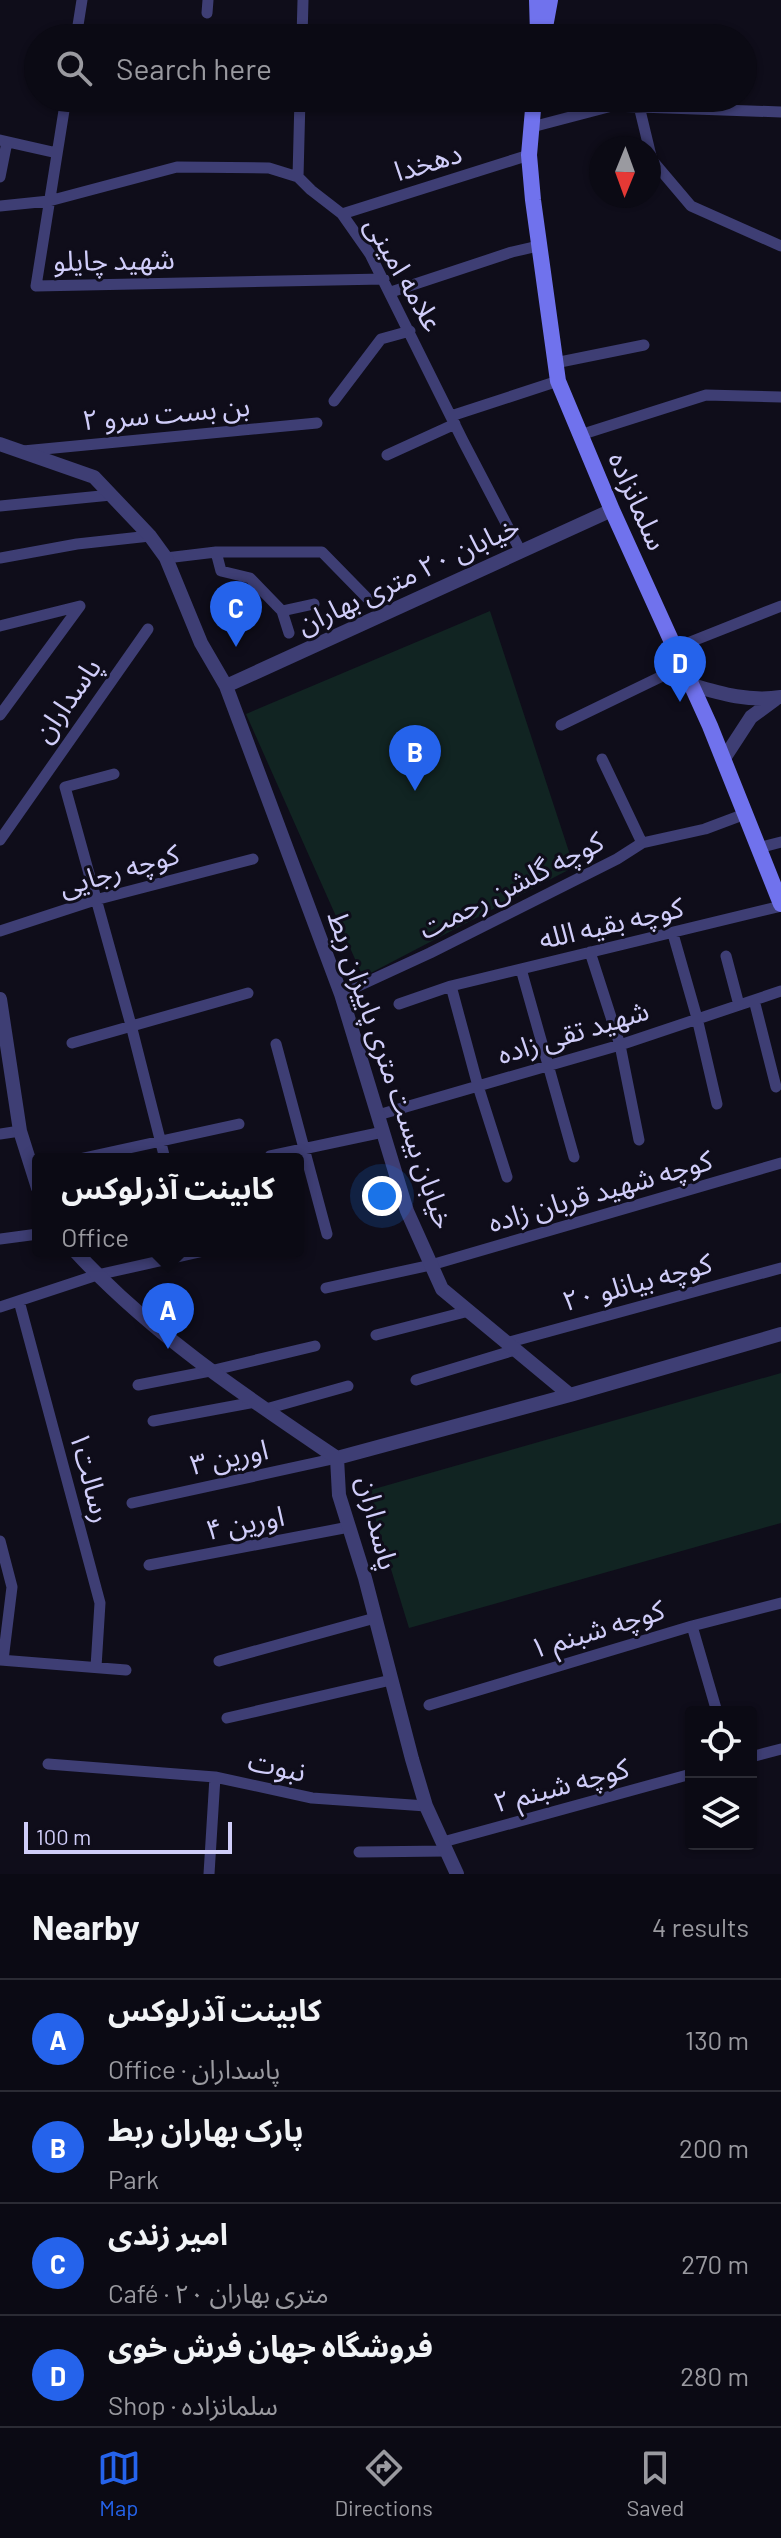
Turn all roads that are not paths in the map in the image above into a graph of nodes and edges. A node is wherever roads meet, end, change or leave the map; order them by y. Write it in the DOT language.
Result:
graph roads {
  1 [pos="82,0"];
  2 [pos="303,0"];
  3 [pos="78,24"];
  4 [pos="302,24"];
  5 [pos="757,111"];
  6 [pos="64,112"];
  7 [pos="300,112"];
  8 [pos="533,112"];
  9 [pos="589,112"];
  10 [pos="640,112"];
  11 [pos="781,112"];
  12 [pos="532,127"];
  13 [pos="4,141"];
  14 [pos="57,153"];
  15 [pos="529,155"];
  16 [pos="0,177"];
  17 [pos="298,177"];
  18 [pos="49,201"];
  19 [pos="0,206"];
  20 [pos="342,214"];
  21 [pos="538,246"];
  22 [pos="781,246"];
  23 [pos="384,279"];
  24 [pos="391,292"];
  25 [pos="410,331"];
  26 [pos="644,345"];
  27 [pos="555,363"];
  28 [pos="558,381"];
  29 [pos="781,397"];
  30 [pos="334,401"];
  31 [pos="453,420"];
  32 [pos="317,423"];
  33 [pos="580,435"];
  34 [pos="0,444"];
  35 [pos="19,451"];
  36 [pos="387,455"];
  37 [pos="111,495"];
  38 [pos="0,506"];
  39 [pos="612,510"];
  40 [pos="150,536"];
  41 [pos="216,552"];
  42 [pos="521,552"];
  43 [pos="0,558"];
  44 [pos="166,558"];
  45 [pos="367,598"];
  46 [pos="314,604"];
  47 [pos="781,606"];
  48 [pos="282,611"];
  49 [pos="0,626"];
  50 [pos="148,629"];
  51 [pos="289,633"];
  52 [pos="675,648"];
  53 [pos="683,666"];
  54 [pos="692,685"];
  55 [pos="226,686"];
  56 [pos="779,697"];
  57 [pos="0,715"];
  58 [pos="561,725"];
  59 [pos="602,759"];
  60 [pos="723,760"];
  61 [pos="114,774"];
  62 [pos="745,814"];
  63 [pos="0,840"];
  64 [pos="781,842"];
  65 [pos="642,843"];
  66 [pos="758,848"];
  67 [pos="253,859"];
  68 [pos="95,900"];
  69 [pos="781,905"];
  70 [pos="0,931"];
  71 [pos="673,934"];
  72 [pos="590,952"];
  73 [pos="726,956"];
  74 [pos="521,969"];
  75 [pos="451,986"];
  76 [pos="781,991"];
  77 [pos="248,993"];
  78 [pos="341,994"];
  79 [pos="0,999"];
  80 [pos="754,1000"];
  81 [pos="399,1004"];
  82 [pos="739,1005"];
  83 [pos="697,1018"];
  84 [pos="3,1024"];
  85 [pos="131,1025"];
  86 [pos="72,1043"];
  87 [pos="276,1044"];
  88 [pos="620,1045"];
  89 [pos="547,1066"];
  90 [pos="478,1086"];
  91 [pos="776,1087"];
  92 [pos="717,1104"];
  93 [pos="378,1115"];
  94 [pos="239,1124"];
  95 [pos="20,1131"];
  96 [pos="383,1132"];
  97 [pos="0,1134"];
  98 [pos="639,1140"];
  99 [pos="161,1141"];
  100 [pos="305,1148"];
  101 [pos="106,1153"];
  102 [pos="164,1153"];
  103 [pos="283,1153"];
  104 [pos="574,1157"];
  105 [pos="781,1163"];
  106 [pos="32,1169"];
  107 [pos="507,1177"];
  108 [pos="327,1234"];
  109 [pos="32,1235"];
  110 [pos="0,1239"];
  111 [pos="80,1257"];
  112 [pos="171,1257"];
  113 [pos="431,1265"];
  114 [pos="781,1268"];
  115 [pos="97,1275"];
  116 [pos="326,1288"];
  117 [pos="19,1301"];
  118 [pos="0,1307"];
  119 [pos="469,1311"];
  120 [pos="781,1334"];
  121 [pos="376,1335"];
  122 [pos="315,1346"];
  123 [pos="510,1346"];
  124 [pos="210,1371"];
  125 [pos="416,1380"];
  126 [pos="138,1385"];
  127 [pos="348,1386"];
  128 [pos="570,1395"];
  129 [pos="260,1406"];
  130 [pos="153,1421"];
  131 [pos="337,1458"];
  132 [pos="132,1503"];
  133 [pos="349,1527"];
  134 [pos="0,1541"];
  135 [pos="149,1565"];
  136 [pos="781,1603"];
  137 [pos="375,1618"];
  138 [pos="692,1626"];
  139 [pos="2,1660"];
  140 [pos="219,1661"];
  141 [pos="96,1667"];
  142 [pos="126,1670"];
  143 [pos="391,1680"];
  144 [pos="429,1705"];
  145 [pos="715,1706"];
  146 [pos="227,1718"];
  147 [pos="781,1749"];
  148 [pos="757,1755"];
  149 [pos="48,1764"];
  150 [pos="685,1776"];
  151 [pos="215,1777"];
  152 [pos="426,1806"];
  153 [pos="445,1847"];
  154 [pos="359,1852"];
  155 [pos="209,1874"];
  156 [pos="457,1874"];
  1 -- 3 [label="street"];
  2 -- 4 [label="street"];
  5 -- 11 [label="street"];
  6 -- 14 [label="street, شهید چایلو"];
  7 -- 17 [label="street"];
  8 -- 12 [label="main road, سلمانزاده"];
  9 -- 12 [label="street"];
  10 -- 22 [label="street"];
  12 -- 15 [label="main road, سلمانزاده"];
  13 -- 14 [label="street"];
  13 -- 16 [label="street"];
  14 -- 18 [label="street, شهید چایلو"];
  15 -- 20 [label="street, دهخدا"];
  15 -- 21 [label="main road, سلمانزاده"];
  17 -- 18 [label="street, علامه امینی"];
  17 -- 20 [label="street, علامه امینی"];
  18 -- 19 [label="street, علامه امینی"];
  18 -- 23 [label="street, شهید چایلو"];
  20 -- 23 [label="street, علامه امینی"];
  21 -- 24 [label="street"];
  21 -- 27 [label="main road, سلمانزاده"];
  23 -- 24 [label="street, علامه امینی"];
  24 -- 25 [label="street, علامه امینی"];
  25 -- 30 [label="street"];
  25 -- 31 [label="street, علامه امینی"];
  26 -- 27 [label="street"];
  27 -- 28 [label="main road, سلمانزاده"];
  28 -- 31 [label="street"];
  28 -- 33 [label="main road, سلمانزاده"];
  29 -- 33 [label="street"];
  31 -- 36 [label="street"];
  31 -- 42 [label="street, علامه امینی"];
  32 -- 35 [label="street, بن بست سرو ۲"];
  33 -- 39 [label="main road, سلمانزاده"];
  34 -- 35 [label="street, خیابان بیست متری پاییزان ربط"];
  35 -- 37 [label="street, خیابان بیست متری پاییزان ربط"];
  37 -- 38 [label="street"];
  37 -- 40 [label="street, خیابان بیست متری پاییزان ربط"];
  39 -- 42 [label="street, خیابان ۲۰ متری بهاران"];
  39 -- 52 [label="main road, سلمانزاده"];
  40 -- 43 [label="street"];
  40 -- 44 [label="street, خیابان بیست متری پاییزان ربط"];
  41 -- 44 [label="street"];
  41 -- 45 [label="street"];
  41 -- 48 [label="street"];
  42 -- 55 [label="street, خیابان ۲۰ متری بهاران"];
  44 -- 55 [label="street, خیابان بیست متری پاییزان ربط"];
  46 -- 48 [label="street"];
  47 -- 52 [label="street"];
  48 -- 51 [label="street"];
  49 -- 57 [label="street"];
  50 -- 63 [label="street, پاسداران"];
  52 -- 53 [label="main road, سلمانزاده"];
  53 -- 54 [label="main road, سلمانزاده"];
  53 -- 58 [label="street"];
  54 -- 56 [label="street"];
  54 -- 60 [label="main road, سلمانزاده"];
  55 -- 78 [label="street, خیابان بیست متری پاییزان ربط"];
  56 -- 60 [label="street"];
  59 -- 65 [label="street"];
  60 -- 62 [label="main road, سلمانزاده"];
  61 -- 68 [label="street"];
  62 -- 65 [label="street, کوچه گلشن رحمت"];
  62 -- 66 [label="main road, سلمانزاده"];
  64 -- 66 [label="street"];
  65 -- 78 [label="street, کوچه گلشن رحمت"];
  66 -- 69 [label="main road, سلمانزاده"];
  67 -- 68 [label="street, کوچه رجایی"];
  68 -- 70 [label="street, کوچه رجایی"];
  68 -- 85 [label="street"];
  69 -- 71 [label="street, کوچه بقیه الله"];
  71 -- 72 [label="street, کوچه بقیه الله"];
  71 -- 83 [label="street"];
  72 -- 74 [label="street, کوچه بقیه الله"];
  72 -- 88 [label="street"];
  73 -- 82 [label="street"];
  74 -- 75 [label="street, کوچه بقیه الله"];
  74 -- 89 [label="street"];
  75 -- 81 [label="street, کوچه بقیه الله"];
  75 -- 90 [label="street"];
  76 -- 80 [label="street, شهید تقی زاده"];
  77 -- 85 [label="street"];
  78 -- 93 [label="street, خیابان بیست متری پاییزان ربط"];
  79 -- 84 [label="street"];
  80 -- 82 [label="street, شهید تقی زاده"];
  80 -- 91 [label="street"];
  82 -- 83 [label="street, شهید تقی زاده"];
  83 -- 88 [label="street, شهید تقی زاده"];
  83 -- 92 [label="street"];
  84 -- 95 [label="street"];
  85 -- 86 [label="street"];
  85 -- 99 [label="street"];
  87 -- 100 [label="street"];
  88 -- 89 [label="street, شهید تقی زاده"];
  88 -- 98 [label="street"];
  89 -- 90 [label="street, شهید تقی زاده"];
  89 -- 104 [label="street"];
  90 -- 93 [label="street, شهید تقی زاده"];
  90 -- 107 [label="street"];
  93 -- 96 [label="street, خیابان بیست متری پاییزان ربط"];
  94 -- 99 [label="street"];
  95 -- 97 [label="street"];
  95 -- 106 [label="street"];
  96 -- 100 [label="street"];
  96 -- 113 [label="street, خیابان بیست متری پاییزان ربط"];
  99 -- 101 [label="street"];
  99 -- 102 [label="street"];
  100 -- 103 [label="street"];
  100 -- 108 [label="street"];
  105 -- 113 [label="street, کوچه شهید قربان زاده"];
  109 -- 110 [label="street"];
  111 -- 115 [label="street, پاسداران"];
  112 -- 115 [label="street"];
  113 -- 116 [label="street, کوچه شهید قربان زاده"];
  113 -- 119 [label="street, خیابان بیست متری پاییزان ربط"];
  114 -- 123 [label="street, کوچه بیانلو ۲۰"];
  115 -- 117 [label="street"];
  115 -- 124 [label="street, پاسداران"];
  117 -- 118 [label="street"];
  117 -- 141 [label="street, رسالت۱"];
  119 -- 121 [label="street"];
  119 -- 123 [label="street, خیابان بیست متری پاییزان ربط"];
  120 -- 128 [label="street"];
  122 -- 124 [label="street"];
  123 -- 125 [label="street, کوچه بیانلو ۲۰"];
  123 -- 128 [label="street, خیابان بیست متری پاییزان ربط"];
  124 -- 126 [label="street"];
  124 -- 129 [label="street, پاسداران"];
  127 -- 129 [label="street"];
  128 -- 131 [label="street"];
  129 -- 130 [label="street"];
  129 -- 131 [label="street, پاسداران"];
  131 -- 132 [label="street, اورین ۳"];
  131 -- 133 [label="street, پاسداران"];
  133 -- 135 [label="street, اورین ۴"];
  133 -- 137 [label="street, پاسداران"];
  134 -- 139 [label="street"];
  136 -- 138 [label="street, کوچه شبنم ۱"];
  137 -- 140 [label="street"];
  137 -- 143 [label="street, پاسداران"];
  138 -- 144 [label="street, کوچه شبنم ۱"];
  138 -- 145 [label="street"];
  139 -- 141 [label="street"];
  141 -- 142 [label="street"];
  143 -- 146 [label="street"];
  143 -- 152 [label="street, پاسداران"];
  147 -- 148 [label="street"];
  149 -- 151 [label="street"];
  150 -- 153 [label="street, کوچه شبنم ۲"];
  151 -- 152 [label="street, نبوت"];
  151 -- 155 [label="street, نبوت"];
  152 -- 153 [label="street, پاسداران"];
  153 -- 154 [label="street, کوچه شبنم ۲"];
  153 -- 156 [label="street, پاسداران"];
}
